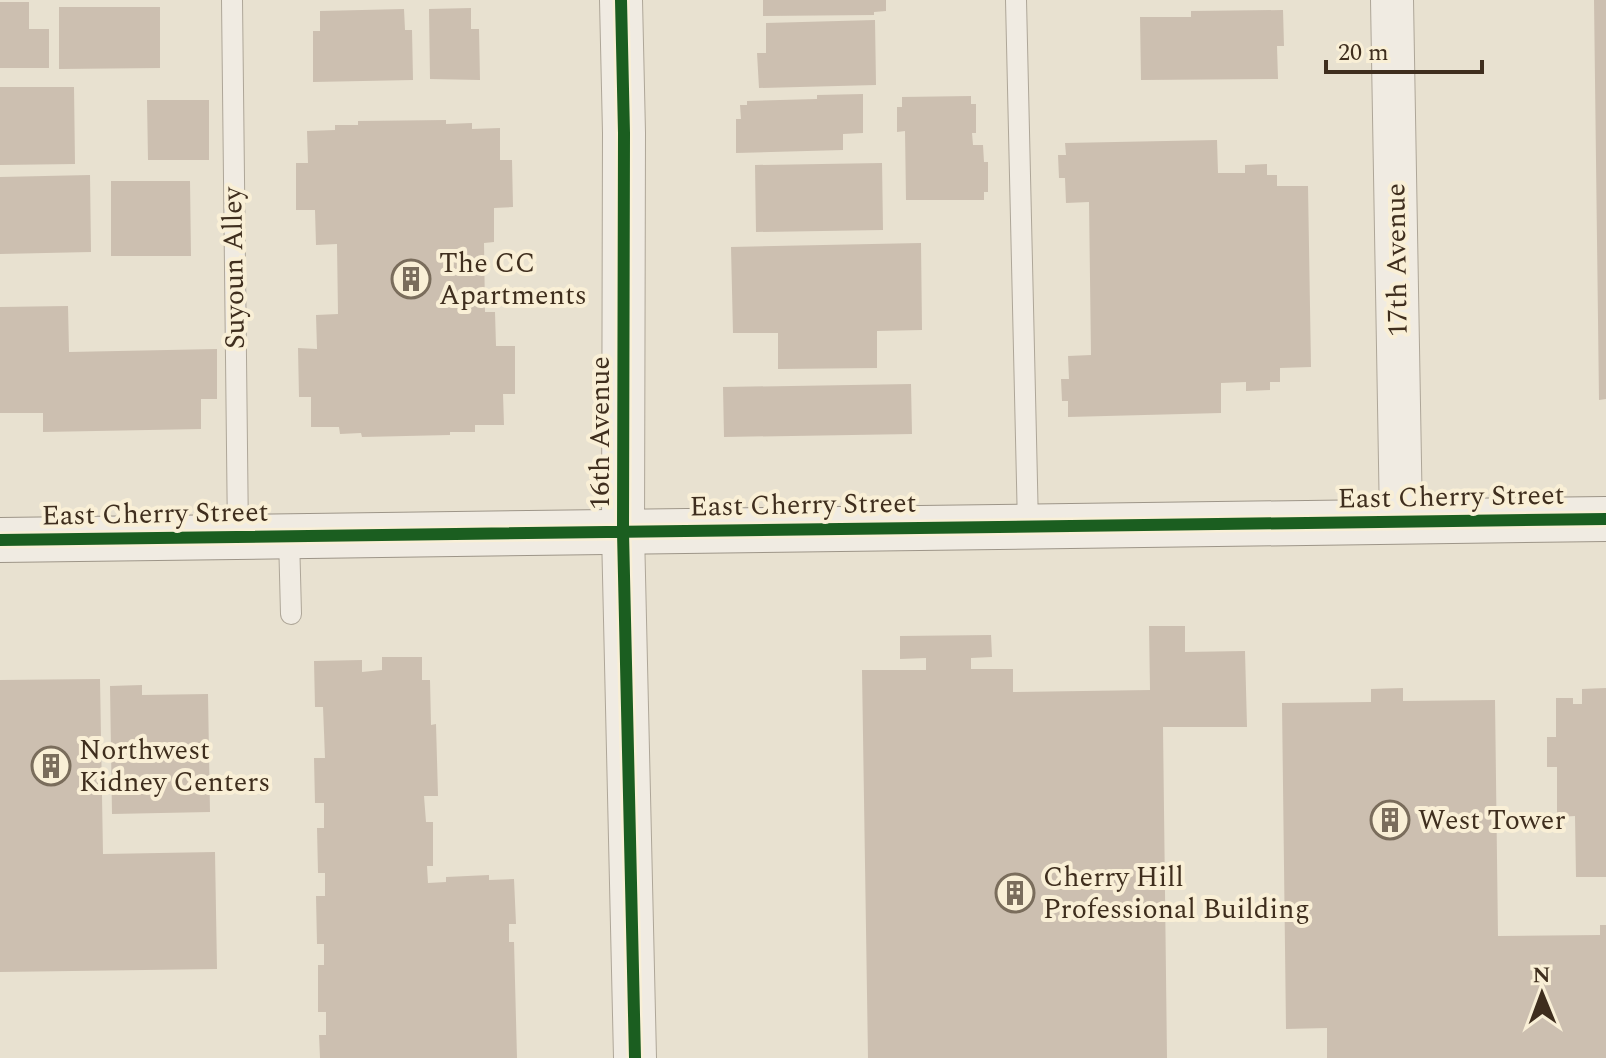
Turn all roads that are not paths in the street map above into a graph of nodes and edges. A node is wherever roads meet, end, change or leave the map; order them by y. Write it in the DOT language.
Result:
graph roads {
  1 [pos="232,0"];
  2 [pos="621,0"];
  3 [pos="1016,0"];
  4 [pos="1392,0"];
  5 [pos="1606,519"];
  6 [pos="1401,521"];
  7 [pos="1028,526"];
  8 [pos="623,532"];
  9 [pos="289,536"];
  10 [pos="238,537"];
  11 [pos="0,540"];
  12 [pos="291,614"];
  13 [pos="635,1058"];
  1 -- 10 [label="lane, Suyoun Alley"];
  2 -- 8 [label="street, 16th Avenue"];
  3 -- 7 [label="lane"];
  4 -- 6 [label="street, 17th Avenue"];
  5 -- 6 [label="main road, East Cherry Street"];
  6 -- 7 [label="main road, East Cherry Street"];
  7 -- 8 [label="main road, East Cherry Street"];
  8 -- 9 [label="main road, East Cherry Street"];
  8 -- 13 [label="street, 16th Avenue"];
  9 -- 10 [label="main road, East Cherry Street"];
  9 -- 12 [label="lane"];
  10 -- 11 [label="main road, East Cherry Street"];
}
